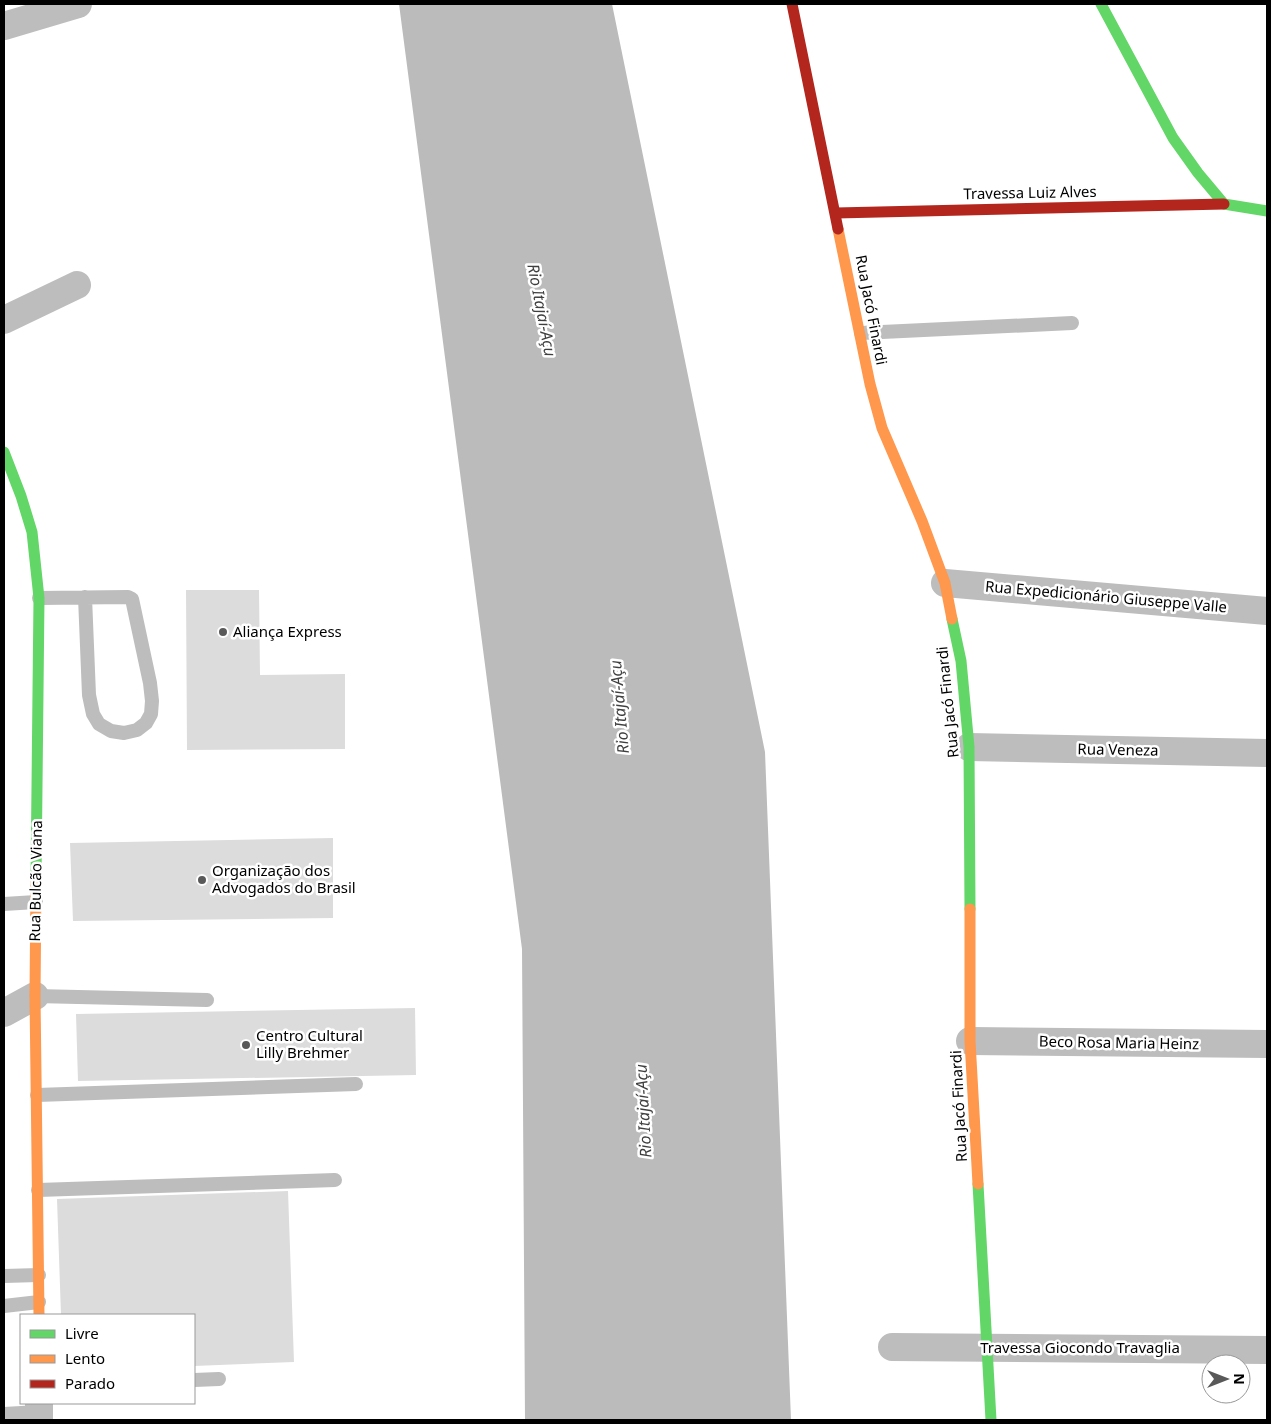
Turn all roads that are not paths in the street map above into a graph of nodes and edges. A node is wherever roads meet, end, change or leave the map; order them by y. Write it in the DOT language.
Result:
graph roads {
  1 [pos="78,4"];
  2 [pos="792,4"];
  3 [pos="1101,4"];
  4 [pos="4,26"];
  5 [pos="1224,204"];
  6 [pos="1267,211"];
  7 [pos="836,213"];
  8 [pos="77,285"];
  9 [pos="4,320"];
  10 [pos="1072,323"];
  11 [pos="861,333"];
  12 [pos="4,452"];
  13 [pos="945,583"];
  14 [pos="85,597"];
  15 [pos="39,598"];
  16 [pos="1267,611"];
  17 [pos="969,747"];
  18 [pos="1267,752"];
  19 [pos="36,902"];
  20 [pos="4,904"];
  21 [pos="35,996"];
  22 [pos="207,1000"];
  23 [pos="4,1013"];
  24 [pos="970,1042"];
  25 [pos="1267,1044"];
  26 [pos="356,1084"];
  27 [pos="37,1095"];
  28 [pos="335,1180"];
  29 [pos="38,1190"];
  30 [pos="38,1275"];
  31 [pos="4,1276"];
  32 [pos="4,1306"];
  33 [pos="39,1309"];
  34 [pos="892,1346"];
  35 [pos="987,1347"];
  36 [pos="1267,1350"];
  37 [pos="219,1378"];
  38 [pos="195,1380"];
  39 [pos="39,1412"];
  40 [pos="4,1414"];
  41 [pos="991,1420"];
  1 -- 4 [label="street"];
  2 -- 7 [label="street, Rua Jacó Finardi"];
  3 -- 5 [label="street"];
  5 -- 6 [label="street, Travessa Luiz Alves"];
  5 -- 7 [label="street, Travessa Luiz Alves"];
  7 -- 11 [label="street, Rua Jacó Finardi"];
  8 -- 9 [label="street"];
  10 -- 11 [label="lane"];
  11 -- 13 [label="street, Rua Jacó Finardi"];
  12 -- 15 [label="street, Rua Bulcão Viana"];
  13 -- 16 [label="street, Rua Expedicionário Giuseppe Valle"];
  13 -- 17 [label="street, Rua Jacó Finardi"];
  14 -- 14 [label="lane"];
  14 -- 15 [label="lane"];
  15 -- 19 [label="street, Rua Bulcão Viana"];
  17 -- 18 [label="street, Rua Veneza"];
  17 -- 24 [label="street, Rua Jacó Finardi"];
  19 -- 20 [label="lane"];
  19 -- 21 [label="street, Rua Bulcão Viana"];
  21 -- 22 [label="lane"];
  21 -- 23 [label="street"];
  21 -- 27 [label="street, Rua Bulcão Viana"];
  24 -- 25 [label="street, Beco Rosa Maria Heinz"];
  24 -- 35 [label="street, Rua Jacó Finardi"];
  26 -- 27 [label="lane"];
  27 -- 29 [label="street, Rua Bulcão Viana"];
  28 -- 29 [label="lane"];
  29 -- 30 [label="street, Rua Bulcão Viana"];
  30 -- 31 [label="lane"];
  30 -- 33 [label="street, Rua Bulcão Viana"];
  32 -- 33 [label="lane"];
  34 -- 35 [label="street, Travessa Giocondo Travaglia"];
  35 -- 36 [label="street, Travessa Giocondo Travaglia"];
  35 -- 41 [label="street, Rua Jacó Finardi"];
  37 -- 38 [label="lane"];
  39 -- 40 [label="lane"];
}
